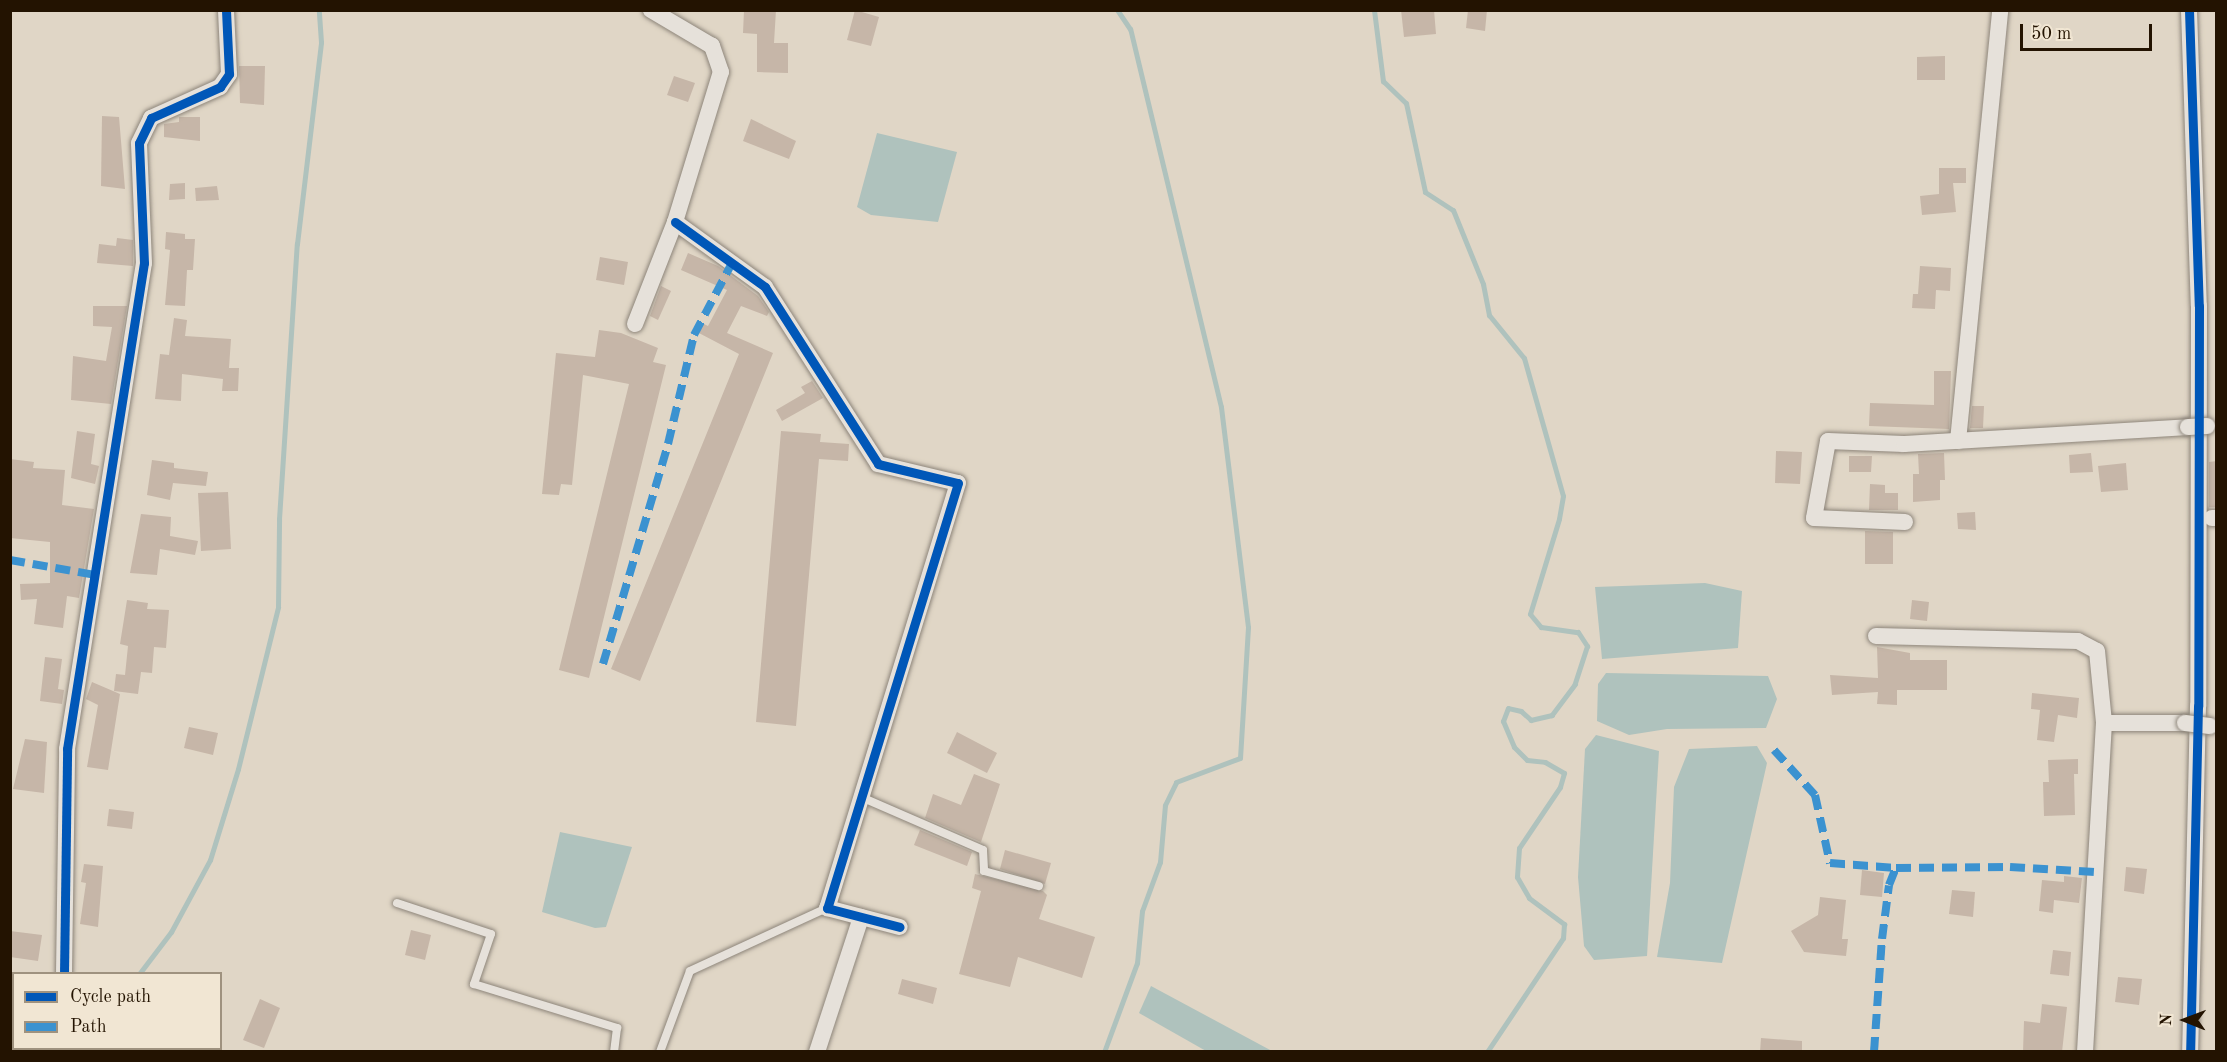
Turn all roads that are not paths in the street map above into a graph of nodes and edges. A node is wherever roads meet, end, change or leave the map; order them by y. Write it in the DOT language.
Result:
graph roads {
  1 [pos="226,10"];
  2 [pos="651,10"];
  3 [pos="2000,10"];
  4 [pos="2189,10"];
  5 [pos="675,222"];
  6 [pos="636,324"];
  7 [pos="2212,426"];
  8 [pos="1958,441"];
  9 [pos="1905,522"];
  10 [pos="1876,636"];
  11 [pos="2104,723"];
  12 [pos="2213,726"];
  13 [pos="861,797"];
  14 [pos="1039,886"];
  15 [pos="397,903"];
  16 [pos="827,908"];
  17 [pos="861,917"];
  18 [pos="900,927"];
  19 [pos="64,972"];
  20 [pos="614,1052"];
  21 [pos="660,1052"];
  22 [pos="818,1052"];
  23 [pos="2085,1052"];
  24 [pos="2190,1052"];
  1 -- 19 [label="street"];
  2 -- 5 [label="street"];
  3 -- 8 [label="street"];
  4 -- 24 [label="street"];
  5 -- 6 [label="street"];
  5 -- 13 [label="street"];
  7 -- 8 [label="street, bridge"];
  8 -- 9 [label="street"];
  10 -- 11 [label="street"];
  11 -- 12 [label="street, bridge"];
  11 -- 23 [label="street"];
  13 -- 14 [label="lane"];
  13 -- 16 [label="street"];
  15 -- 20 [label="lane"];
  16 -- 17 [label="street"];
  16 -- 21 [label="lane"];
  17 -- 18 [label="street"];
  17 -- 22 [label="street"];
}
